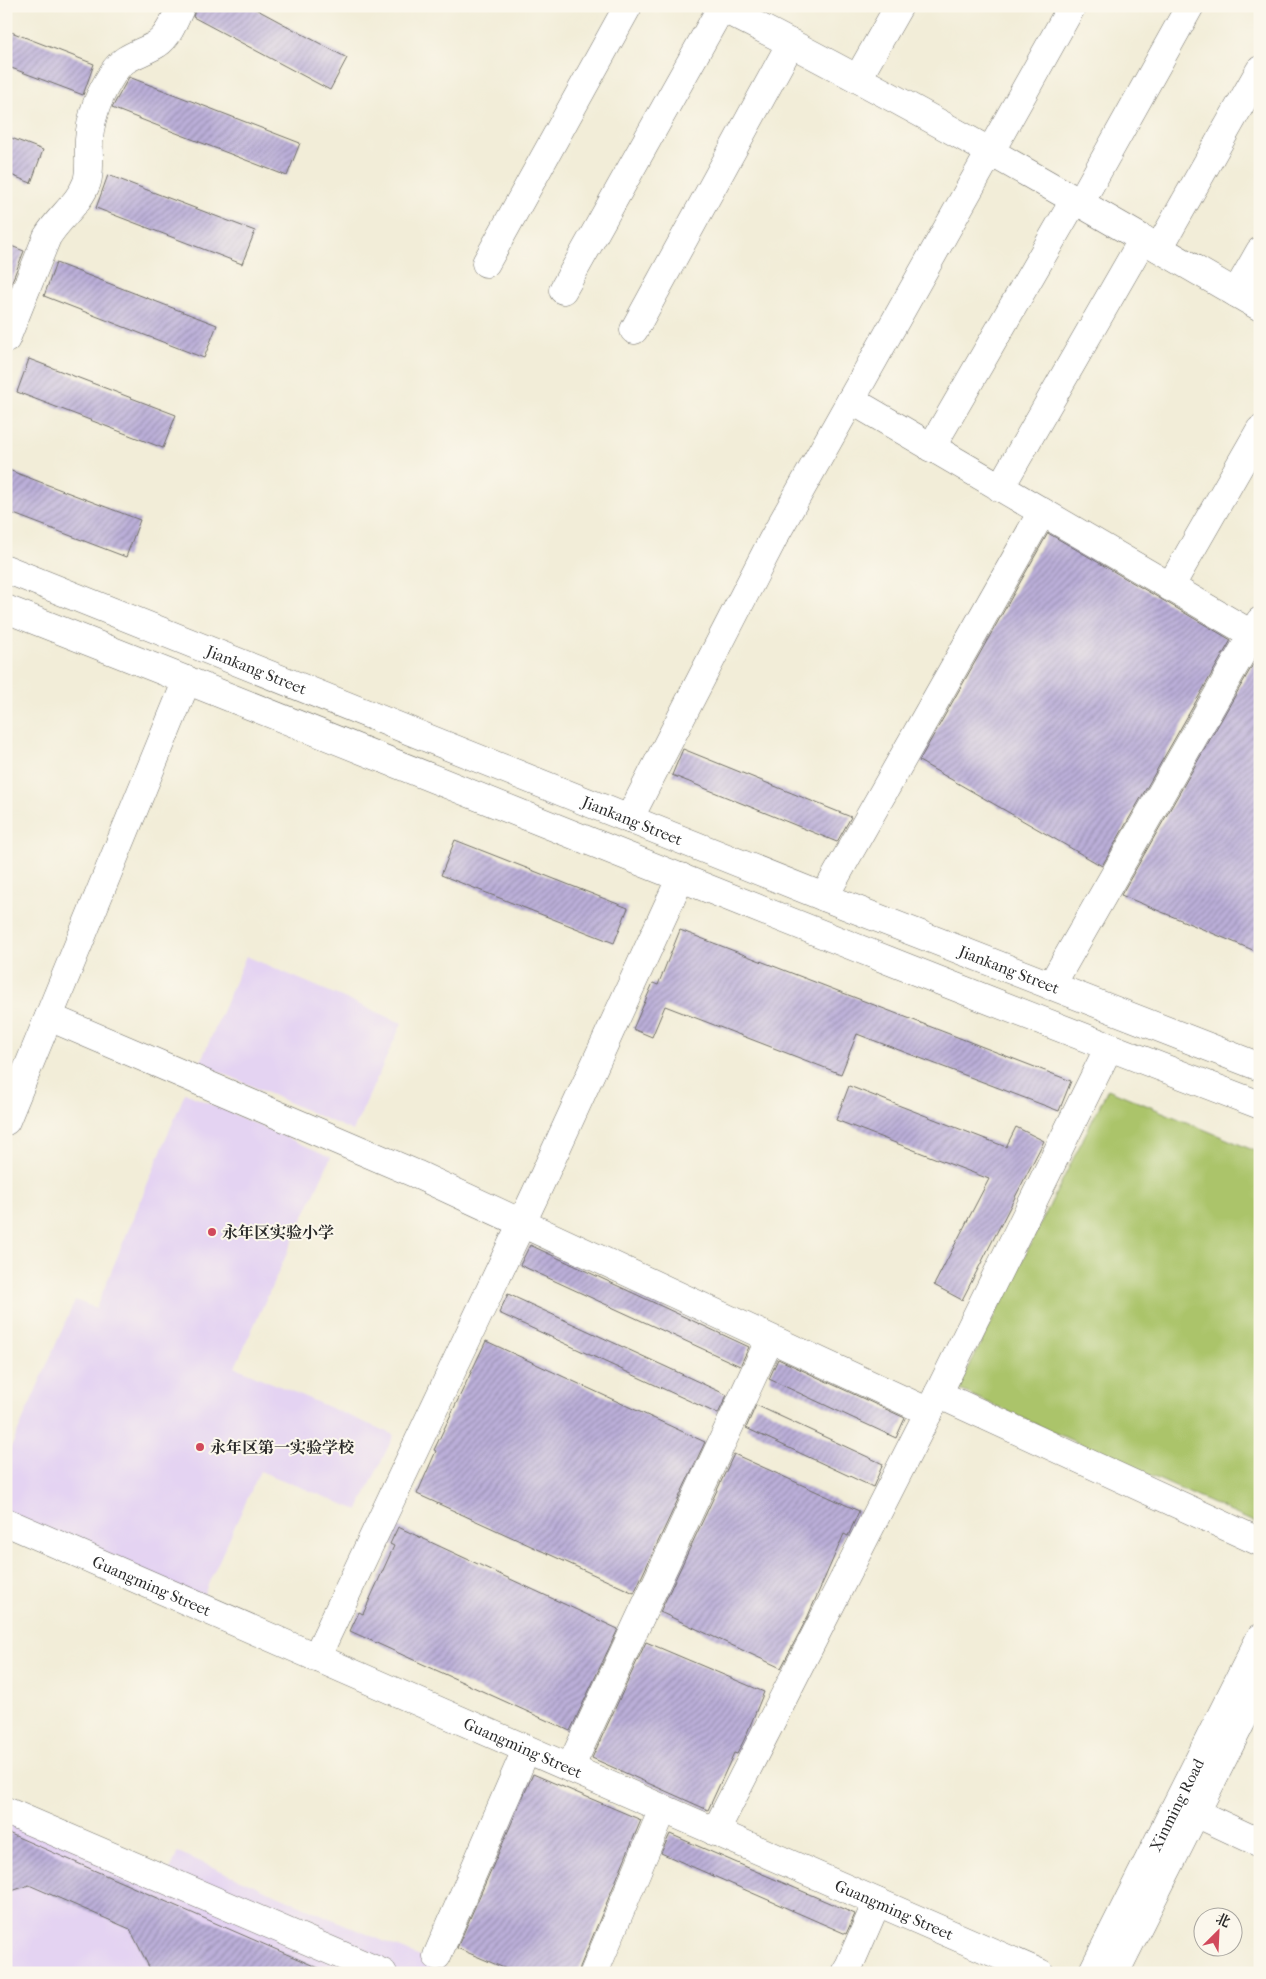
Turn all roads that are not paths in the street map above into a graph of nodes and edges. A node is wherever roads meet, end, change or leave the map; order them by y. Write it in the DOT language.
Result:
graph roads {
  1 [pos="181,6"];
  2 [pos="628,6"];
  3 [pos="899,6"];
  4 [pos="1072,6"];
  5 [pos="1190,6"];
  6 [pos="720,7"];
  7 [pos="752,14"];
  8 [pos="791,43"];
  9 [pos="1260,70"];
  10 [pos="858,78"];
  11 [pos="990,151"];
  12 [pos="1078,201"];
  13 [pos="1151,244"];
  14 [pos="1260,251"];
  15 [pos="486,263"];
  16 [pos="563,290"];
  17 [pos="1236,293"];
  18 [pos="1260,307"];
  19 [pos="634,330"];
  20 [pos="6,339"];
  21 [pos="851,400"];
  22 [pos="1260,430"];
  23 [pos="932,448"];
  24 [pos="1000,488"];
  25 [pos="1042,512"];
  26 [pos="6,569"];
  27 [pos="1170,587"];
  28 [pos="6,608"];
  29 [pos="1257,631"];
  30 [pos="187,680"];
  31 [pos="629,819"];
  32 [pos="682,877"];
  33 [pos="824,896"];
  34 [pos="1051,986"];
  35 [pos="49,1017"];
  36 [pos="1109,1047"];
  37 [pos="1260,1067"];
  38 [pos="1260,1105"];
  39 [pos="6,1121"];
  40 [pos="521,1224"];
  41 [pos="770,1339"];
  42 [pos="934,1403"];
  43 [pos="6,1522"];
  44 [pos="1260,1542"];
  45 [pos="1260,1638"];
  46 [pos="316,1658"];
  47 [pos="1260,1685"];
  48 [pos="526,1750"];
  49 [pos="570,1768"];
  50 [pos="663,1809"];
  51 [pos="6,1811"];
  52 [pos="1196,1813"];
  53 [pos="715,1832"];
  54 [pos="1260,1843"];
  55 [pos="877,1902"];
  56 [pos="436,1956"];
  57 [pos="383,1973"];
  58 [pos="594,1973"];
  59 [pos="846,1973"];
  60 [pos="1040,1973"];
  61 [pos="1092,1973"];
  62 [pos="1115,1973"];
  1 -- 20 [label="street"];
  2 -- 15 [label="street"];
  3 -- 10 [label="street"];
  4 -- 11 [label="street"];
  5 -- 12 [label="street"];
  6 -- 7 [label="street"];
  6 -- 16 [label="street"];
  7 -- 8 [label="street"];
  8 -- 10 [label="street"];
  8 -- 19 [label="street"];
  9 -- 13 [label="street"];
  10 -- 11 [label="street"];
  11 -- 12 [label="street"];
  11 -- 21 [label="street"];
  12 -- 13 [label="street"];
  12 -- 23 [label="street"];
  13 -- 17 [label="street"];
  13 -- 24 [label="street"];
  14 -- 17 [label="street"];
  17 -- 18 [label="street"];
  21 -- 23 [label="street"];
  21 -- 31 [label="street"];
  22 -- 27 [label="street"];
  23 -- 24 [label="street"];
  24 -- 25 [label="street"];
  25 -- 27 [label="street"];
  25 -- 33 [label="street"];
  26 -- 31 [label="street, Jiankang Street"];
  27 -- 29 [label="street"];
  28 -- 30 [label="street, Jiankang Street"];
  29 -- 34 [label="street"];
  30 -- 32 [label="street, Jiankang Street"];
  30 -- 35 [label="street"];
  31 -- 33 [label="street, Jiankang Street"];
  32 -- 36 [label="street, Jiankang Street"];
  32 -- 40 [label="street"];
  33 -- 34 [label="street, Jiankang Street"];
  34 -- 37 [label="street, Jiankang Street"];
  35 -- 39 [label="street"];
  35 -- 40 [label="street"];
  36 -- 38 [label="street, Jiankang Street"];
  36 -- 42 [label="street"];
  40 -- 41 [label="street"];
  40 -- 46 [label="street"];
  41 -- 42 [label="street"];
  41 -- 49 [label="street"];
  42 -- 44 [label="street"];
  42 -- 53 [label="street"];
  43 -- 46 [label="street, Guangming Street"];
  45 -- 61 [label="street, Xinming Road"];
  46 -- 48 [label="street, Guangming Street"];
  47 -- 52 [label="street, Xinming Road"];
  48 -- 49 [label="street, Guangming Street"];
  48 -- 56 [label="street"];
  49 -- 50 [label="street, Guangming Street"];
  50 -- 53 [label="street, Guangming Street"];
  50 -- 58 [label="street"];
  51 -- 57 [label="street"];
  52 -- 54 [label="street"];
  52 -- 62 [label="street, Xinming Road"];
  53 -- 55 [label="street, Guangming Street"];
  55 -- 59 [label="street"];
  55 -- 60 [label="street, Guangming Street"];
}
